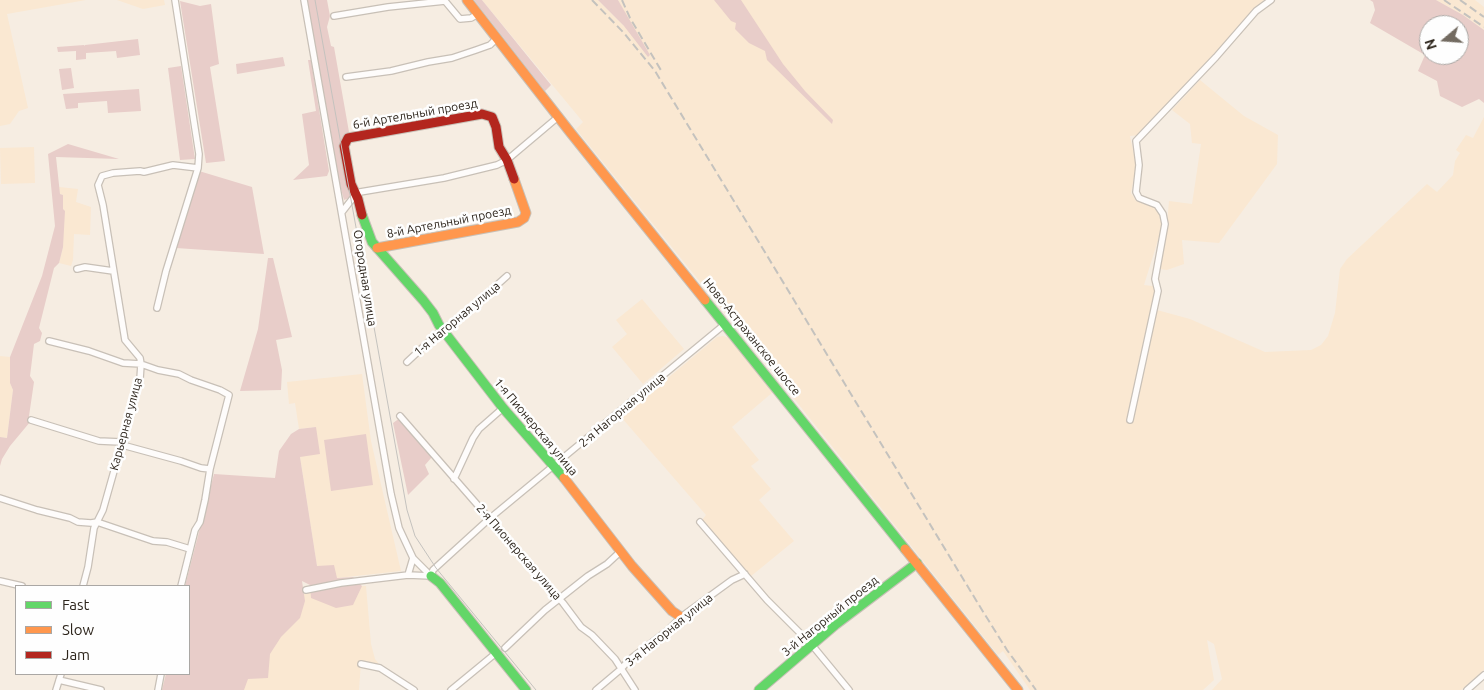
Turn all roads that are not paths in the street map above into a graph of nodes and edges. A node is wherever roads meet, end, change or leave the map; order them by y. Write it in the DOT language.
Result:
graph roads {
  1 [pos="175,0"];
  2 [pos="304,0"];
  3 [pos="467,0"];
  4 [pos="1271,0"];
  5 [pos="478,14"];
  6 [pos="334,16"];
  7 [pos="496,39"];
  8 [pos="346,78"];
  9 [pos="558,116"];
  10 [pos="348,138"];
  11 [pos="507,160"];
  12 [pos="198,168"];
  13 [pos="356,194"];
  14 [pos="342,212"];
  15 [pos="377,248"];
  16 [pos="77,269"];
  17 [pos="113,271"];
  18 [pos="507,276"];
  19 [pos="157,308"];
  20 [pos="725,324"];
  21 [pos="443,330"];
  22 [pos="49,341"];
  23 [pos="407,362"];
  24 [pos="140,364"];
  25 [pos="503,408"];
  26 [pos="400,416"];
  27 [pos="31,420"];
  28 [pos="1130,420"];
  29 [pos="121,442"];
  30 [pos="553,467"];
  31 [pos="210,469"];
  32 [pos="454,479"];
  33 [pos="0,498"];
  34 [pos="489,519"];
  35 [pos="97,522"];
  36 [pos="700,522"];
  37 [pos="190,549"];
  38 [pos="621,550"];
  39 [pos="413,558"];
  40 [pos="917,563"];
  41 [pos="745,574"];
  42 [pos="408,575"];
  43 [pos="431,576"];
  44 [pos="0,581"];
  45 [pos="18,585"];
  46 [pos="83,585"];
  47 [pos="180,585"];
  48 [pos="306,590"];
  49 [pos="559,599"];
  50 [pos="681,617"];
  51 [pos="812,645"];
  52 [pos="505,648"];
  53 [pos="496,653"];
  54 [pos="361,664"];
  55 [pos="621,669"];
  56 [pos="161,675"];
  57 [pos="1484,675"];
  58 [pos="60,677"];
  59 [pos="56,690"];
  60 [pos="101,690"];
  61 [pos="158,690"];
  62 [pos="414,690"];
  63 [pos="451,690"];
  64 [pos="526,690"];
  65 [pos="596,690"];
  66 [pos="635,690"];
  67 [pos="759,690"];
  68 [pos="849,690"];
  69 [pos="1018,690"];
  70 [pos="1467,690"];
  1 -- 12 [label="street"];
  2 -- 14 [label="street, Огородная улица"];
  3 -- 5 [label="street, Ново-Астраханское шоссе"];
  4 -- 28 [label="street"];
  5 -- 6 [label="street"];
  5 -- 7 [label="street, Ново-Астраханское шоссе"];
  7 -- 8 [label="street"];
  7 -- 9 [label="street, Ново-Астраханское шоссе"];
  9 -- 11 [label="street"];
  9 -- 20 [label="street, Ново-Астраханское шоссе"];
  10 -- 11 [label="street, 6-й Артельный проезд"];
  10 -- 13 [label="street, 1-я Пионерская улица"];
  11 -- 13 [label="street"];
  11 -- 15 [label="street, 8-й Артельный проезд"];
  12 -- 17 [label="street, Карьерная улица"];
  12 -- 19 [label="street"];
  13 -- 14 [label="street"];
  13 -- 15 [label="street, 1-я Пионерская улица"];
  14 -- 39 [label="street, Огородная улица"];
  15 -- 21 [label="street, 1-я Пионерская улица"];
  16 -- 17 [label="street"];
  17 -- 24 [label="street, Карьерная улица"];
  18 -- 21 [label="street, 1-я Нагорная улица"];
  20 -- 30 [label="street, 2-я Нагорная улица"];
  20 -- 40 [label="street, Ново-Астраханское шоссе"];
  21 -- 23 [label="street, 1-я Нагорная улица"];
  21 -- 25 [label="street, 1-я Пионерская улица"];
  22 -- 24 [label="street"];
  24 -- 29 [label="street, Карьерная улица"];
  24 -- 31 [label="street"];
  25 -- 30 [label="street, 1-я Пионерская улица"];
  25 -- 32 [label="street"];
  26 -- 32 [label="street, 2-я Пионерская улица"];
  27 -- 29 [label="street"];
  29 -- 31 [label="street"];
  29 -- 35 [label="street, Карьерная улица"];
  30 -- 34 [label="street, 2-я Нагорная улица"];
  30 -- 38 [label="street, 1-я Пионерская улица"];
  31 -- 37 [label="street"];
  32 -- 34 [label="street, 2-я Пионерская улица"];
  33 -- 35 [label="street"];
  34 -- 43 [label="street, 2-я Нагорная улица"];
  34 -- 49 [label="street, 2-я Пионерская улица"];
  35 -- 37 [label="street"];
  35 -- 46 [label="street, Карьерная улица"];
  36 -- 41 [label="street"];
  37 -- 47 [label="street"];
  38 -- 49 [label="street"];
  38 -- 50 [label="street, 1-я Пионерская улица"];
  39 -- 42 [label="street"];
  39 -- 43 [label="street, Огородная улица"];
  40 -- 51 [label="street, 3-й Нагорный проезд"];
  40 -- 69 [label="street, Ново-Астраханское шоссе"];
  41 -- 50 [label="street, 3-я Нагорная улица"];
  41 -- 51 [label="street"];
  42 -- 43 [label="street"];
  42 -- 48 [label="street"];
  43 -- 53 [label="street, Огородная улица"];
  44 -- 45 [label="street"];
  49 -- 52 [label="street"];
  49 -- 55 [label="street, 2-я Пионерская улица"];
  50 -- 55 [label="street, 3-я Нагорная улица"];
  51 -- 67 [label="street, 3-й Нагорный проезд"];
  51 -- 68 [label="street"];
  53 -- 63 [label="street"];
  53 -- 64 [label="street, Огородная улица"];
  54 -- 62 [label="street"];
  55 -- 65 [label="street, 3-я Нагорная улица"];
  55 -- 66 [label="street, 2-я Пионерская улица"];
  56 -- 61 [label="street"];
  57 -- 70 [label="street"];
  58 -- 59 [label="street"];
  58 -- 60 [label="street"];
}
